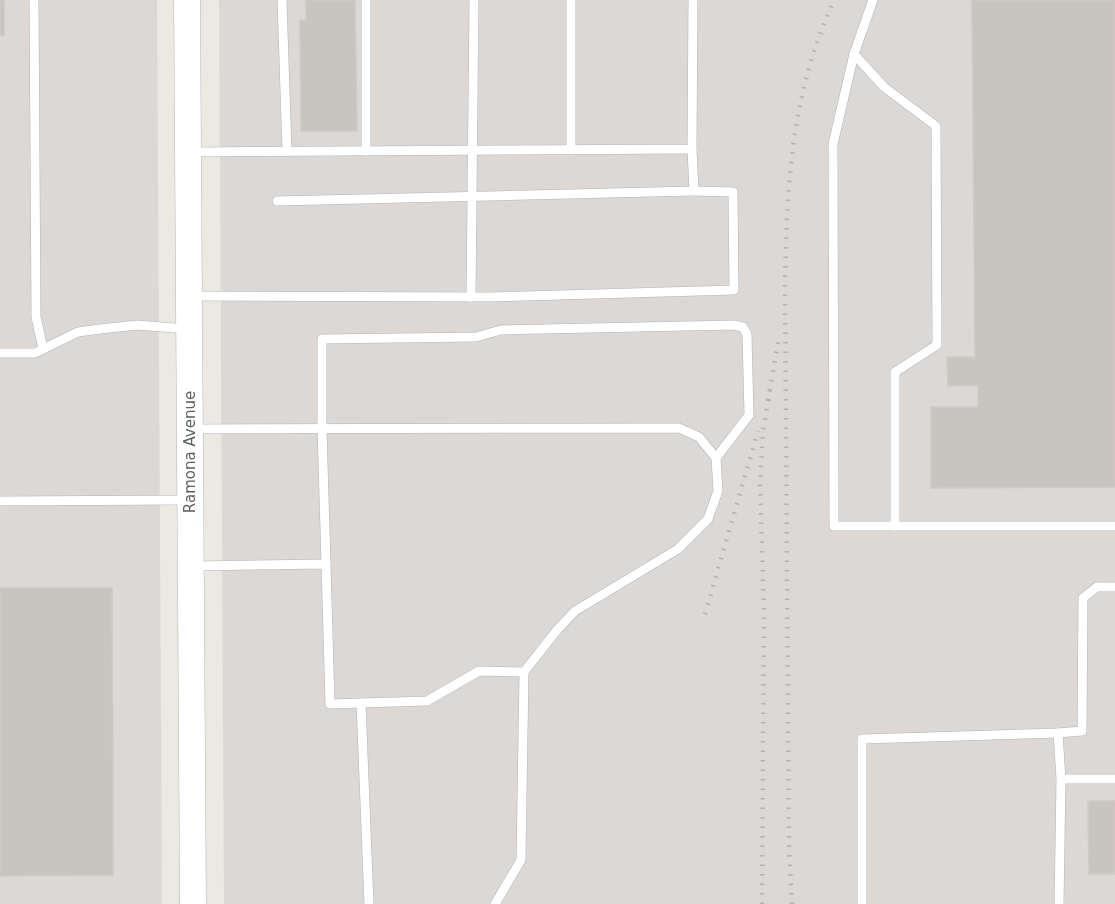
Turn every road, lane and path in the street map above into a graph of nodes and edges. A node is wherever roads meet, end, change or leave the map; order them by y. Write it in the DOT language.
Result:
graph roads {
  1 [pos="34,0"];
  2 [pos="187,0"];
  3 [pos="282,0"];
  4 [pos="366,0"];
  5 [pos="474,0"];
  6 [pos="571,0"];
  7 [pos="693,0"];
  8 [pos="873,0"];
  9 [pos="854,54"];
  10 [pos="692,149"];
  11 [pos="471,150"];
  12 [pos="572,150"];
  13 [pos="366,151"];
  14 [pos="188,152"];
  15 [pos="288,152"];
  16 [pos="694,191"];
  17 [pos="472,196"];
  18 [pos="277,201"];
  19 [pos="189,296"];
  20 [pos="471,297"];
  21 [pos="189,329"];
  22 [pos="43,349"];
  23 [pos="0,352"];
  24 [pos="190,429"];
  25 [pos="322,429"];
  26 [pos="716,458"];
  27 [pos="190,500"];
  28 [pos="0,501"];
  29 [pos="895,526"];
  30 [pos="1115,526"];
  31 [pos="326,564"];
  32 [pos="191,566"];
  33 [pos="1115,587"];
  34 [pos="524,672"];
  35 [pos="362,703"];
  36 [pos="1058,734"];
  37 [pos="1061,779"];
  38 [pos="1115,779"];
  39 [pos="193,904"];
  40 [pos="369,904"];
  41 [pos="495,904"];
  42 [pos="862,904"];
  43 [pos="1059,904"];
  1 -- 22 [label="lane"];
  2 -- 14 [label="main road, Ramona Avenue"];
  3 -- 15 [label="lane"];
  4 -- 13 [label="lane"];
  5 -- 11 [label="lane"];
  6 -- 12 [label="lane"];
  7 -- 10 [label="lane"];
  8 -- 9 [label="lane"];
  9 -- 29 [label="lane"];
  9 -- 29 [label="lane"];
  10 -- 12 [label="lane"];
  10 -- 16 [label="lane"];
  11 -- 12 [label="lane"];
  11 -- 13 [label="lane"];
  11 -- 17 [label="lane"];
  13 -- 15 [label="lane"];
  14 -- 15 [label="lane"];
  14 -- 19 [label="main road, Ramona Avenue"];
  16 -- 17 [label="lane"];
  16 -- 20 [label="lane"];
  17 -- 18 [label="lane"];
  17 -- 20 [label="lane"];
  19 -- 20 [label="lane"];
  19 -- 21 [label="main road, Ramona Avenue"];
  21 -- 22 [label="lane"];
  21 -- 24 [label="main road, Ramona Avenue"];
  22 -- 23 [label="lane"];
  24 -- 25 [label="lane"];
  24 -- 27 [label="main road, Ramona Avenue"];
  25 -- 26 [label="lane"];
  25 -- 26 [label="lane"];
  25 -- 31 [label="lane"];
  26 -- 34 [label="lane"];
  27 -- 28 [label="lane"];
  27 -- 32 [label="main road, Ramona Avenue"];
  29 -- 30 [label="lane"];
  31 -- 32 [label="lane"];
  31 -- 35 [label="lane"];
  32 -- 39 [label="main road, Ramona Avenue"];
  33 -- 36 [label="lane"];
  34 -- 35 [label="lane"];
  34 -- 41 [label="lane"];
  35 -- 40 [label="lane"];
  36 -- 37 [label="lane"];
  36 -- 42 [label="lane"];
  37 -- 38 [label="lane"];
  37 -- 43 [label="lane"];
}
